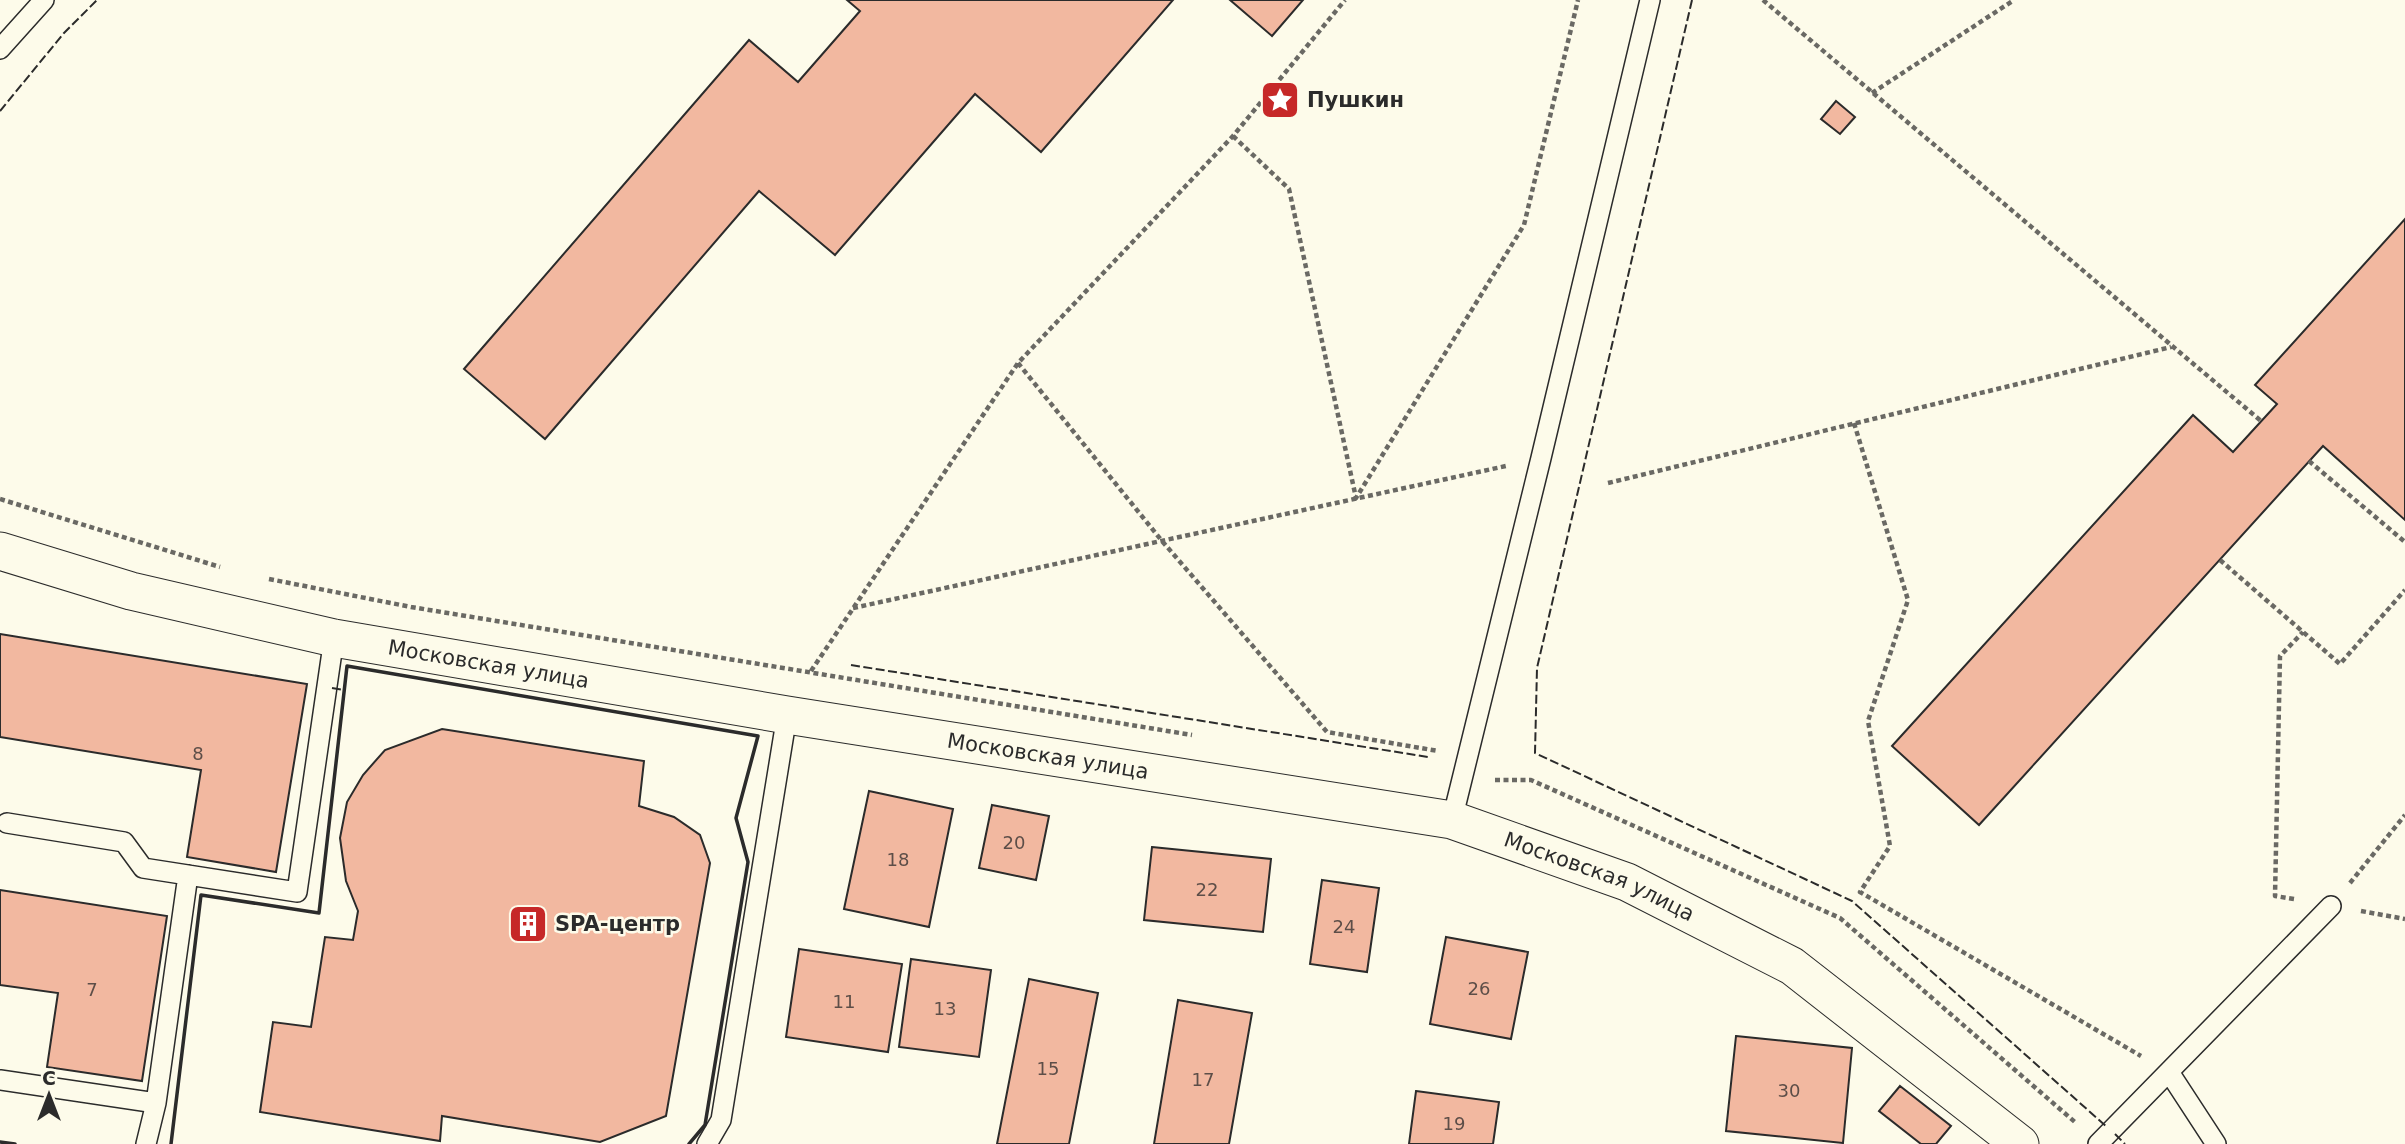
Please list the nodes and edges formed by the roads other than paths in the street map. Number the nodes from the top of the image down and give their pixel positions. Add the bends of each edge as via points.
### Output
1 (44, 0) edge
2 (1650, 0) edge
3 (0, 49) edge
4 (0, 551) edge
5 (334, 638) junction
6 (787, 715) junction
7 (1452, 820) junction
8 (7, 823) dead end
9 (188, 875) junction
10 (2331, 906) road end
11 (2169, 1072) junction
12 (0, 1080) edge
13 (156, 1103) junction
14 (146, 1144) edge
15 (706, 1144) edge
16 (2020, 1144) edge
17 (2098, 1144) edge
18 (2216, 1144) edge

1 - 3 lane
2 - 7 lane
4 - 5 street, Московская улица via 131,591
5 - 6 street, Московская улица
5 - 9 lane via 297,892
6 - 7 street, Московская улица
6 - 15 lane via 721,1120
7 - 16 street, Московская улица via 1627,882 1792,966
8 - 9 lane via 124,842 143,868
9 - 13 lane
10 - 11 lane
11 - 17 lane
11 - 18 lane
12 - 13 lane
13 - 14 lane

